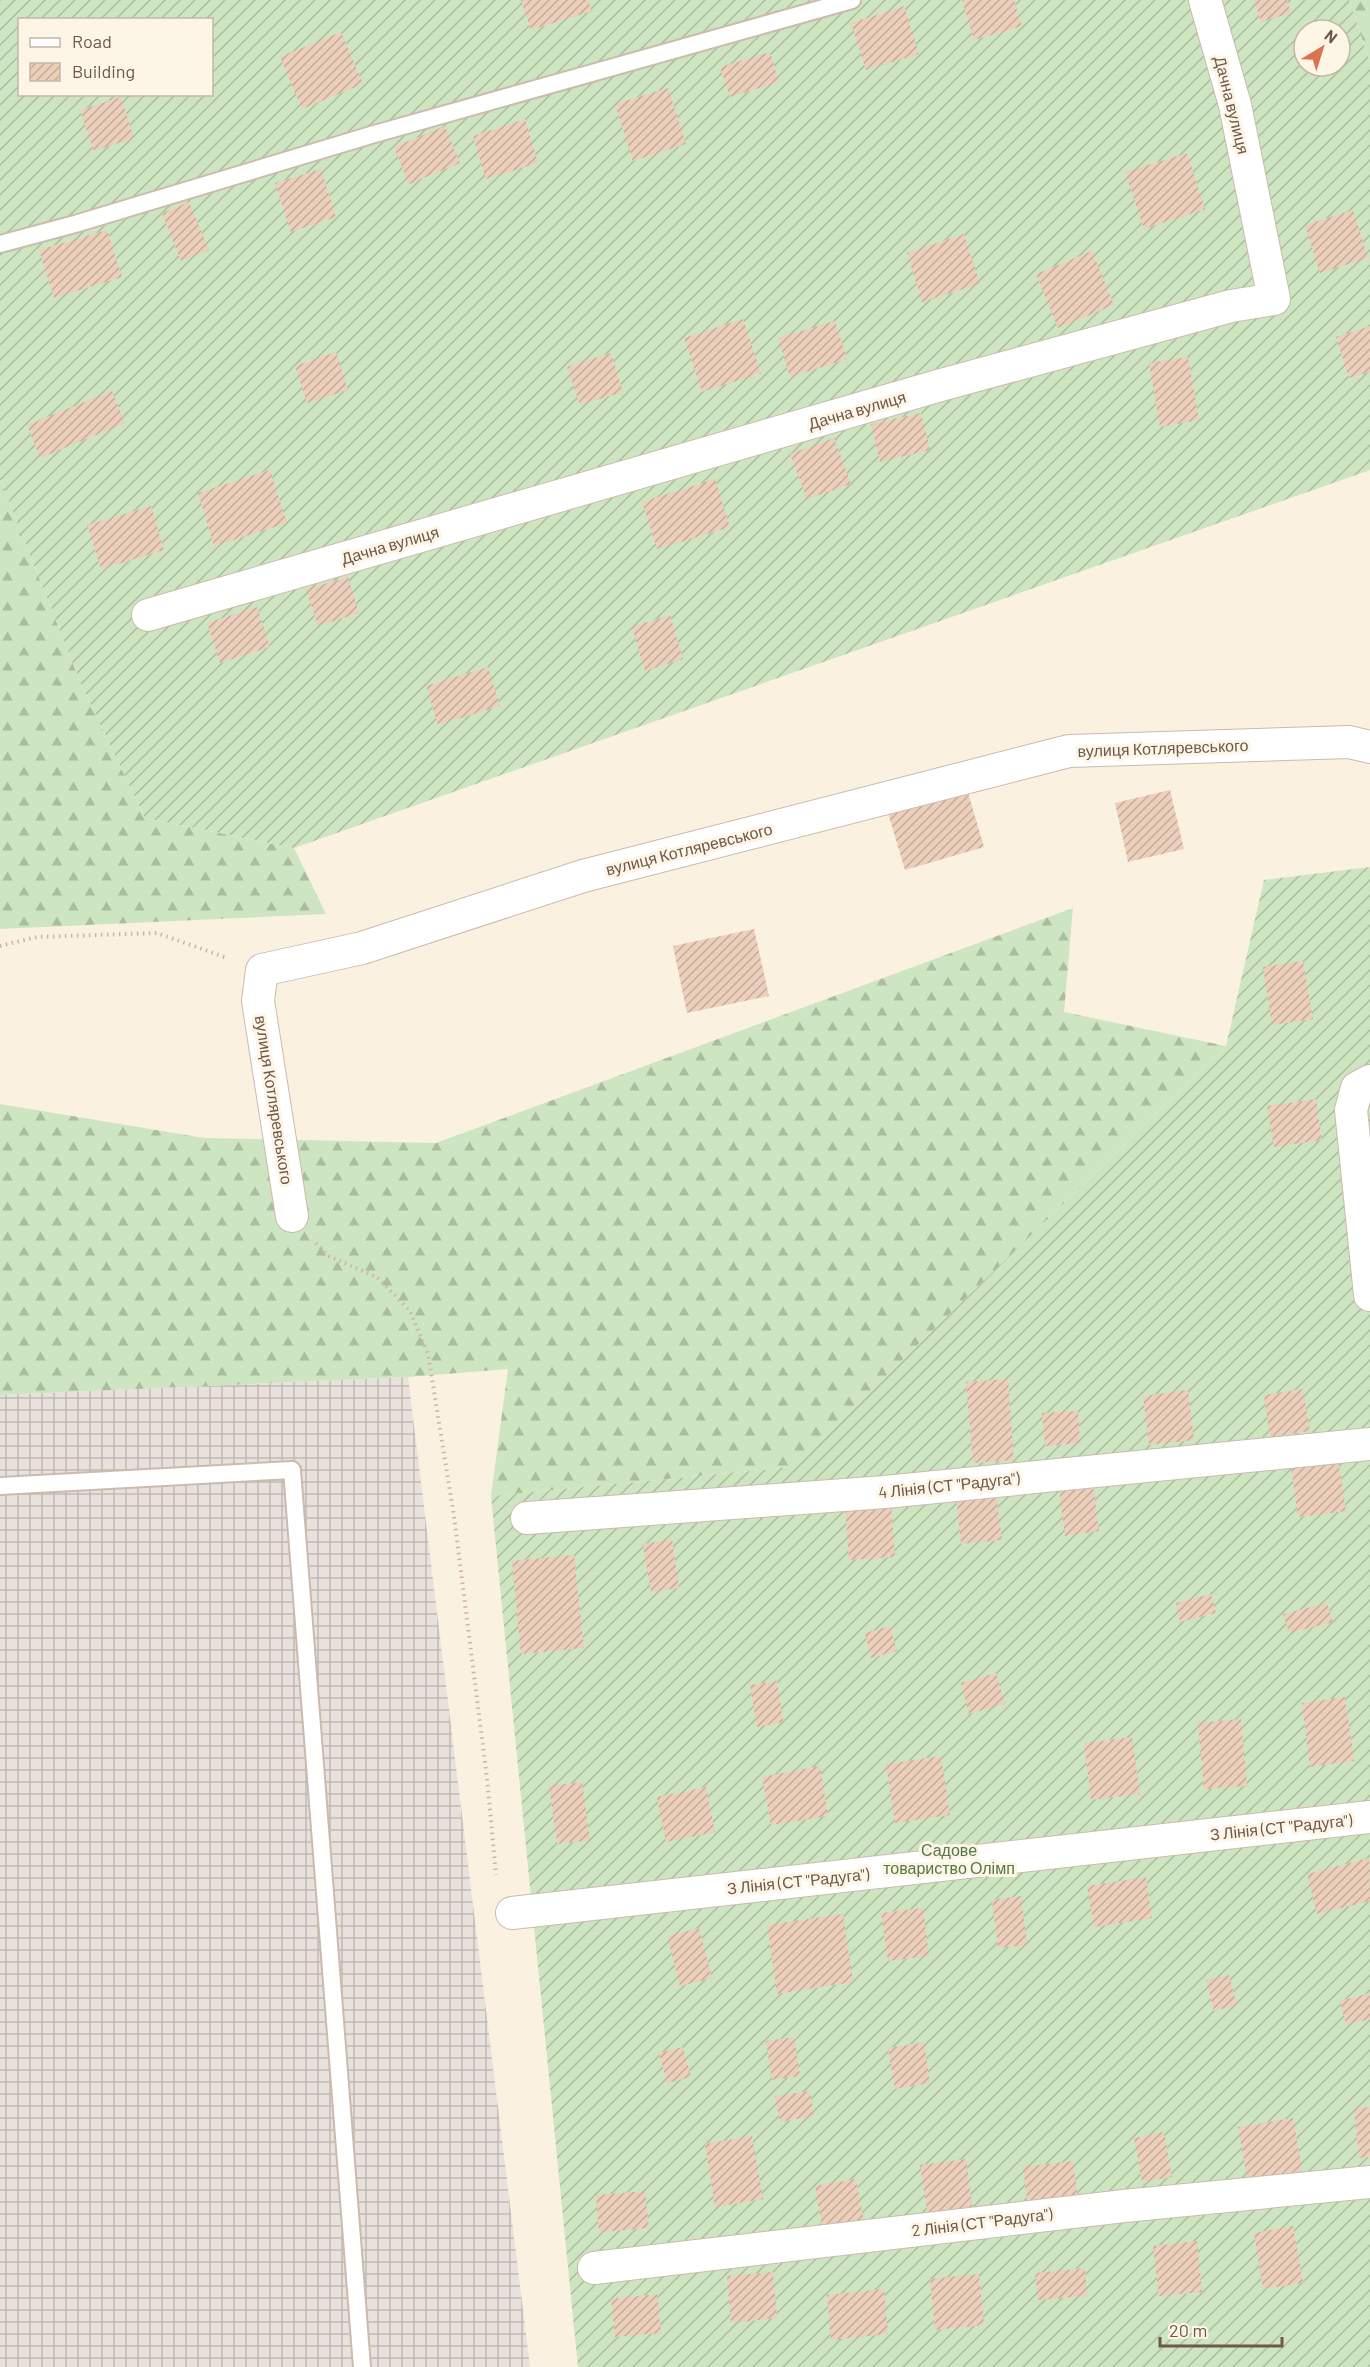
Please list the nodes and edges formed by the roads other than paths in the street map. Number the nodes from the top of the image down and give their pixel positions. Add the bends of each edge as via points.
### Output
1 (852, 0) edge
2 (1205, 0) edge
3 (0, 244) edge
4 (148, 615) dead end
5 (1370, 747) edge
6 (1370, 1081) edge
7 (292, 1216) road end
8 (1370, 1295) edge
9 (1370, 1444) edge
10 (0, 1486) edge
11 (527, 1518) dead end
12 (1370, 1817) edge
13 (512, 1913) dead end
14 (1370, 2182) edge
15 (594, 2268) dead end
16 (362, 2367) edge

1 - 3 lane
2 - 4 street, Дачна вулиця via 1235,105 1274,299 1231,306 941,385
5 - 7 street, вулиця Котляревського via 1349,742 1069,751 583,876 362,948 262,970 258,1001
6 - 8 street via 1357,1088 1351,1110
9 - 11 street, 4 Лінія (СТ "Радуга") via 885,1492
10 - 16 lane via 292,1470
12 - 13 street, З Лінія (СТ "Радуга")
14 - 15 street, 2 Лінія (СТ "Радуга") via 1124,2206

